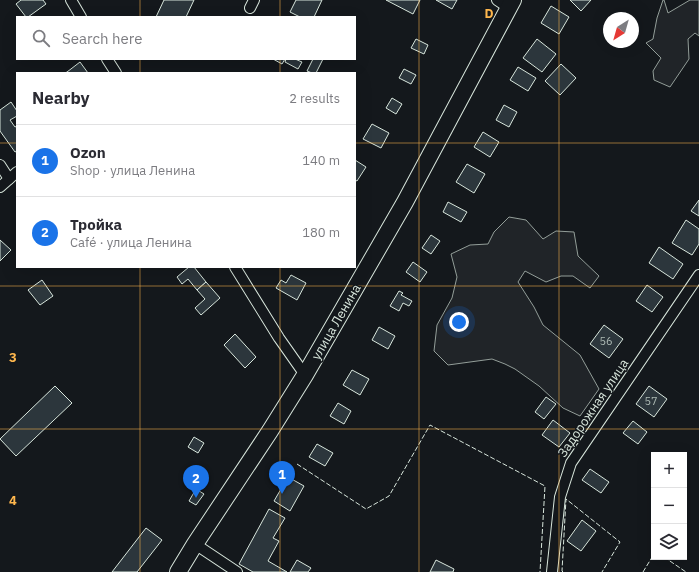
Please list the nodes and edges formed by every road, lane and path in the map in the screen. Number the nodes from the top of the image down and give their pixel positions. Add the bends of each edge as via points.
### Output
1 (71, 0) edge
2 (506, 3) edge
3 (80, 16) edge
4 (108, 60) edge
5 (115, 72) edge
6 (0, 165) edge
7 (16, 173) edge
8 (9, 179) junction
9 (0, 187) edge
10 (236, 268) edge
11 (699, 275) edge
12 (305, 375) junction
13 (195, 544) junction
14 (178, 572) edge
15 (237, 572) edge
16 (552, 572) edge

1 - 3 street
2 - 12 main road, улица Ленина via 405,202
4 - 5 street
6 - 8 street
7 - 8 street
8 - 9 street
10 - 12 street
11 - 16 street, Задорожная улица via 571,463 560,497
12 - 13 main road, улица Ленина
13 - 14 main road, улица Ленина
13 - 15 street

